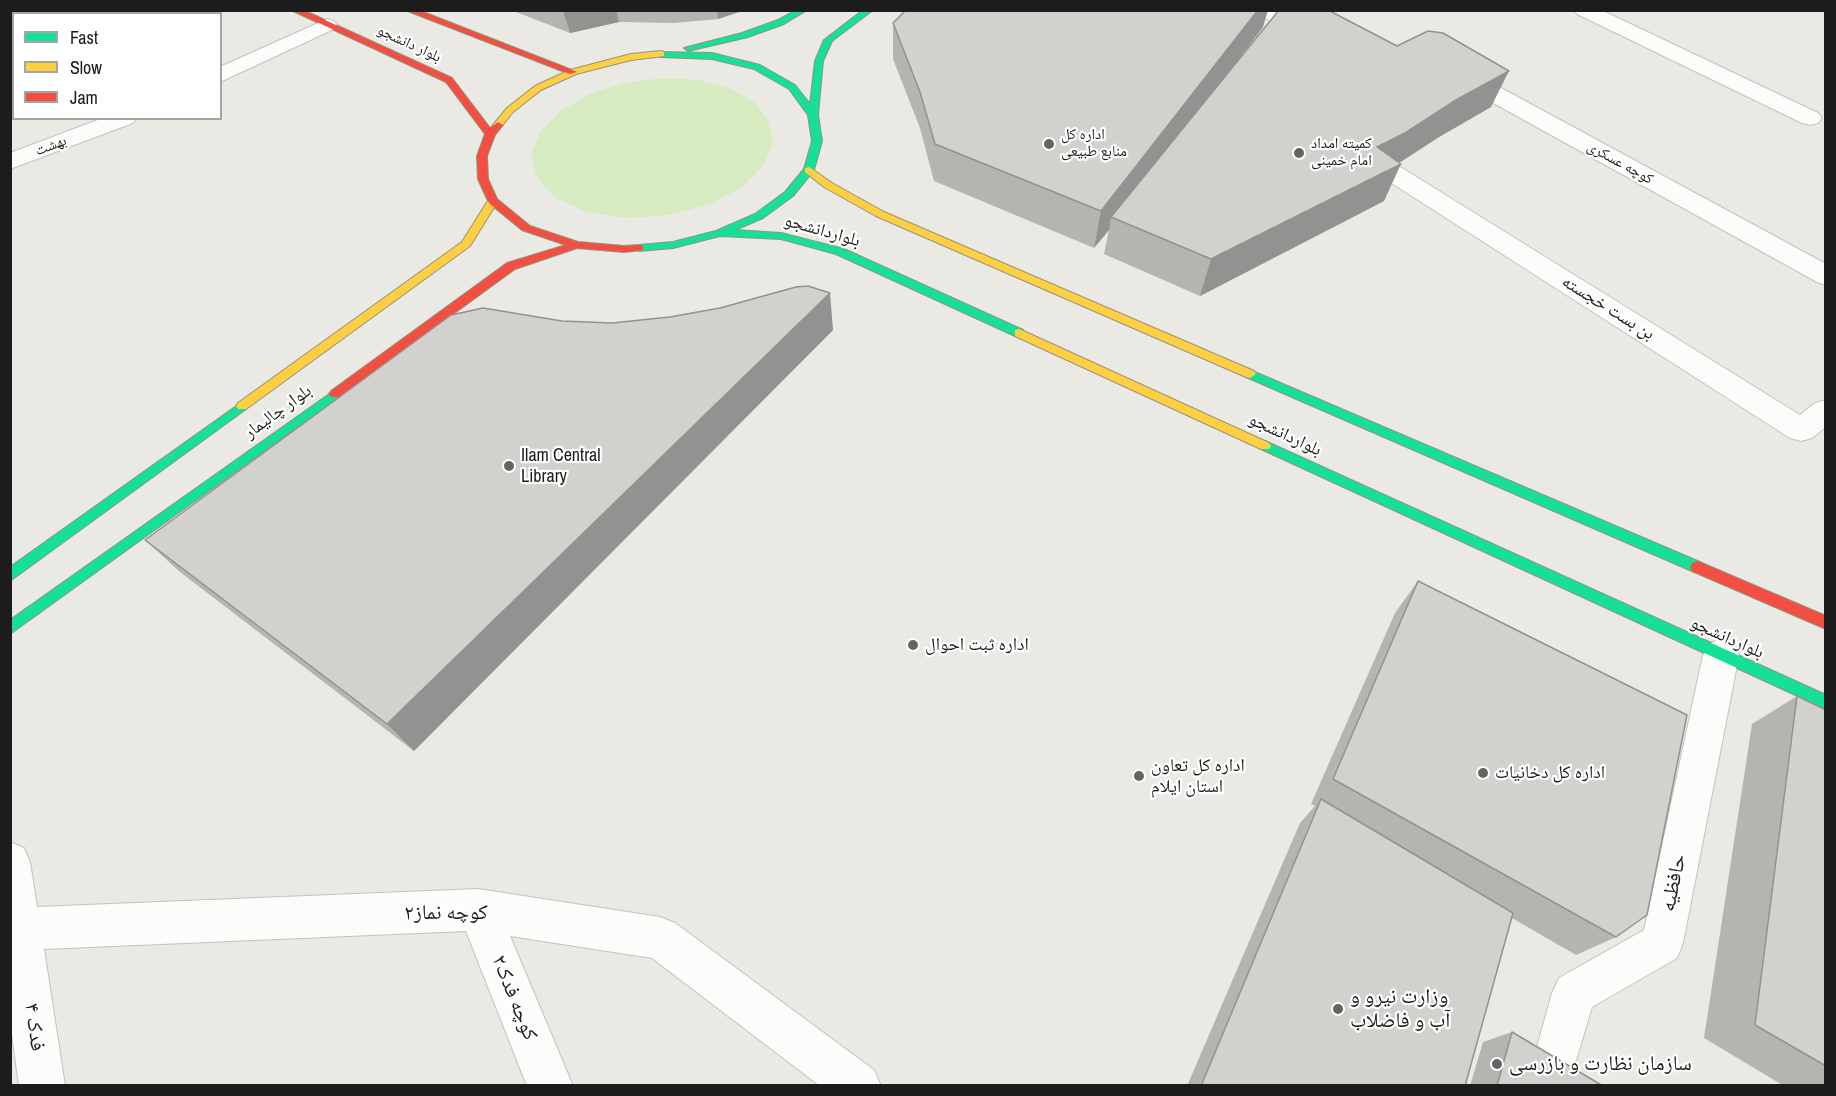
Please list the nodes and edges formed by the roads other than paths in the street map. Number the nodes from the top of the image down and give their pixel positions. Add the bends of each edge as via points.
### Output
1 (295, 10) edge
2 (408, 10) edge
3 (803, 10) edge
4 (869, 10) edge
5 (1263, 10) edge
6 (1584, 10) edge
7 (327, 25) junction
8 (1328, 50) edge
9 (661, 54) junction
10 (1434, 61) edge
11 (573, 72) junction
12 (222, 75) edge
13 (813, 115) junction
14 (1810, 118) dead end
15 (120, 120) edge
16 (490, 134) junction
17 (10, 162) edge
18 (809, 170) junction
19 (1388, 170) edge
20 (493, 201) junction
21 (720, 233) junction
22 (577, 245) junction
23 (1826, 276) edge
24 (1826, 411) edge
25 (1814, 437) edge
26 (10, 575) edge
27 (1826, 623) edge
28 (10, 628) edge
29 (1721, 655) junction
30 (1826, 702) edge
31 (10, 862) edge
32 (478, 910) junction
33 (20, 929) junction
34 (1555, 1061) edge
35 (42, 1086) edge
36 (550, 1086) edge
37 (858, 1086) edge

1 - 7 main road, بلوار دانشجو
2 - 11 main road, بلوار دانشجو
3 - 9 main road via 745,35
4 - 13 main road via 828,40 819,61
5 - 8 street
6 - 14 street
7 - 12 street
7 - 16 main road, بلوار دانشجو via 449,80
9 - 11 main road via 621,59
9 - 13 main road via 712,56 757,68 792,87
10 - 23 street, کوچه عسکری
11 - 16 main road via 538,88 510,110
13 - 18 main road via 818,141
15 - 17 street, بهشت
16 - 20 main road via 482,156 483,179
18 - 21 main road via 789,194 759,216
18 - 27 main road, بلواردانشجو via 880,214
19 - 25 street, بن بست خجسته
20 - 22 main road via 526,228
20 - 26 main road, بلوار چالیمار via 466,244
21 - 22 main road via 663,246 624,249
21 - 29 main road, بلواردانشجو via 781,236 840,251
22 - 28 main road, بلوار چالیمار via 511,266
24 - 25 street, بن بست خجسته
29 - 30 main road, بلواردانشجو
29 - 34 street, حافظیه via 1662,943 1574,993
31 - 33 street, فدک ۴
32 - 33 street, کوچه نماز۲
32 - 36 street, کوچه فدک۲
32 - 37 street, کوچه نماز۲ via 660,938
33 - 35 street, فدک ۴

